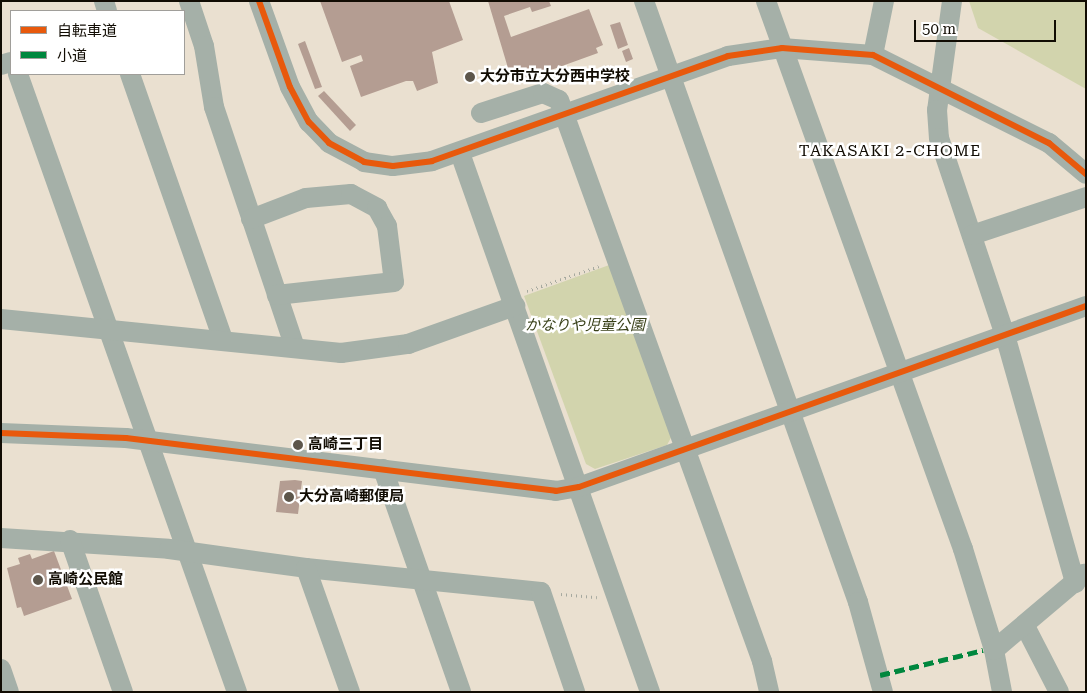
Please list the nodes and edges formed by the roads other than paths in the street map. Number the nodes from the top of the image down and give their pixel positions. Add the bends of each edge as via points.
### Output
1 (189, 1) edge
2 (259, 1) edge
3 (644, 1) edge
4 (766, 1) edge
5 (884, 1) edge
6 (952, 1) edge
7 (782, 48) junction
8 (873, 55) junction
9 (18, 75) edge
10 (130, 75) edge
11 (671, 77) junction
12 (940, 88) junction
13 (481, 113) dead end
14 (566, 116) junction
15 (460, 153) junction
16 (1086, 174) edge
17 (1086, 197) edge
18 (251, 219) junction
19 (972, 235) junction
20 (278, 296) junction
21 (518, 300) junction
22 (1086, 306) edge
23 (1, 319) edge
24 (108, 326) junction
25 (1005, 334) junction
26 (224, 340) junction
27 (295, 348) junction
28 (899, 372) junction
29 (790, 411) junction
30 (1, 433) edge
31 (148, 440) junction
32 (684, 449) junction
33 (383, 469) junction
34 (579, 487) junction
35 (1, 538) edge
36 (70, 540) junction
37 (188, 552) junction
38 (306, 568) junction
39 (1080, 578) edge
40 (422, 580) junction
41 (1025, 626) junction
42 (994, 650) junction
43 (123, 692) edge
44 (237, 692) edge
45 (350, 692) edge
46 (461, 692) edge
47 (575, 692) edge
48 (650, 692) edge
49 (769, 692) edge
50 (883, 692) edge
51 (1002, 692) edge
52 (1059, 692) edge

1 - 18 street via 204,46 214,107
2 - 15 street via 300,107 329,144 364,162 393,166
3 - 11 street
4 - 7 street
5 - 8 street
6 - 12 street
7 - 8 street
7 - 11 street via 728,56
7 - 28 street
8 - 12 street
9 - 24 street
10 - 26 street
11 - 14 street
11 - 29 street
12 - 16 street via 1049,143
12 - 19 street via 939,138
13 - 14 street via 544,93 559,100
14 - 15 street
14 - 32 street
15 - 21 street
17 - 19 street
18 - 20 street
18 - 20 street via 306,198 351,194 376,208 387,226 394,282
19 - 25 street
20 - 27 street
21 - 27 street via 390,348 340,353
21 - 34 street
22 - 25 street
23 - 24 street
24 - 26 street
24 - 31 street
25 - 28 street
25 - 39 street
26 - 27 street
28 - 29 street
28 - 42 street
29 - 32 street
29 - 50 street via 858,602
30 - 31 street
31 - 33 street
31 - 37 street
32 - 34 street
32 - 49 street via 762,661
33 - 34 street via 556,491
33 - 40 street
34 - 48 street
35 - 36 street
36 - 37 street
36 - 43 street
37 - 38 street
37 - 44 street
38 - 40 street
38 - 45 street
39 - 41 street
40 - 46 street
40 - 47 street via 541,592
41 - 42 street
41 - 52 street
42 - 51 street

